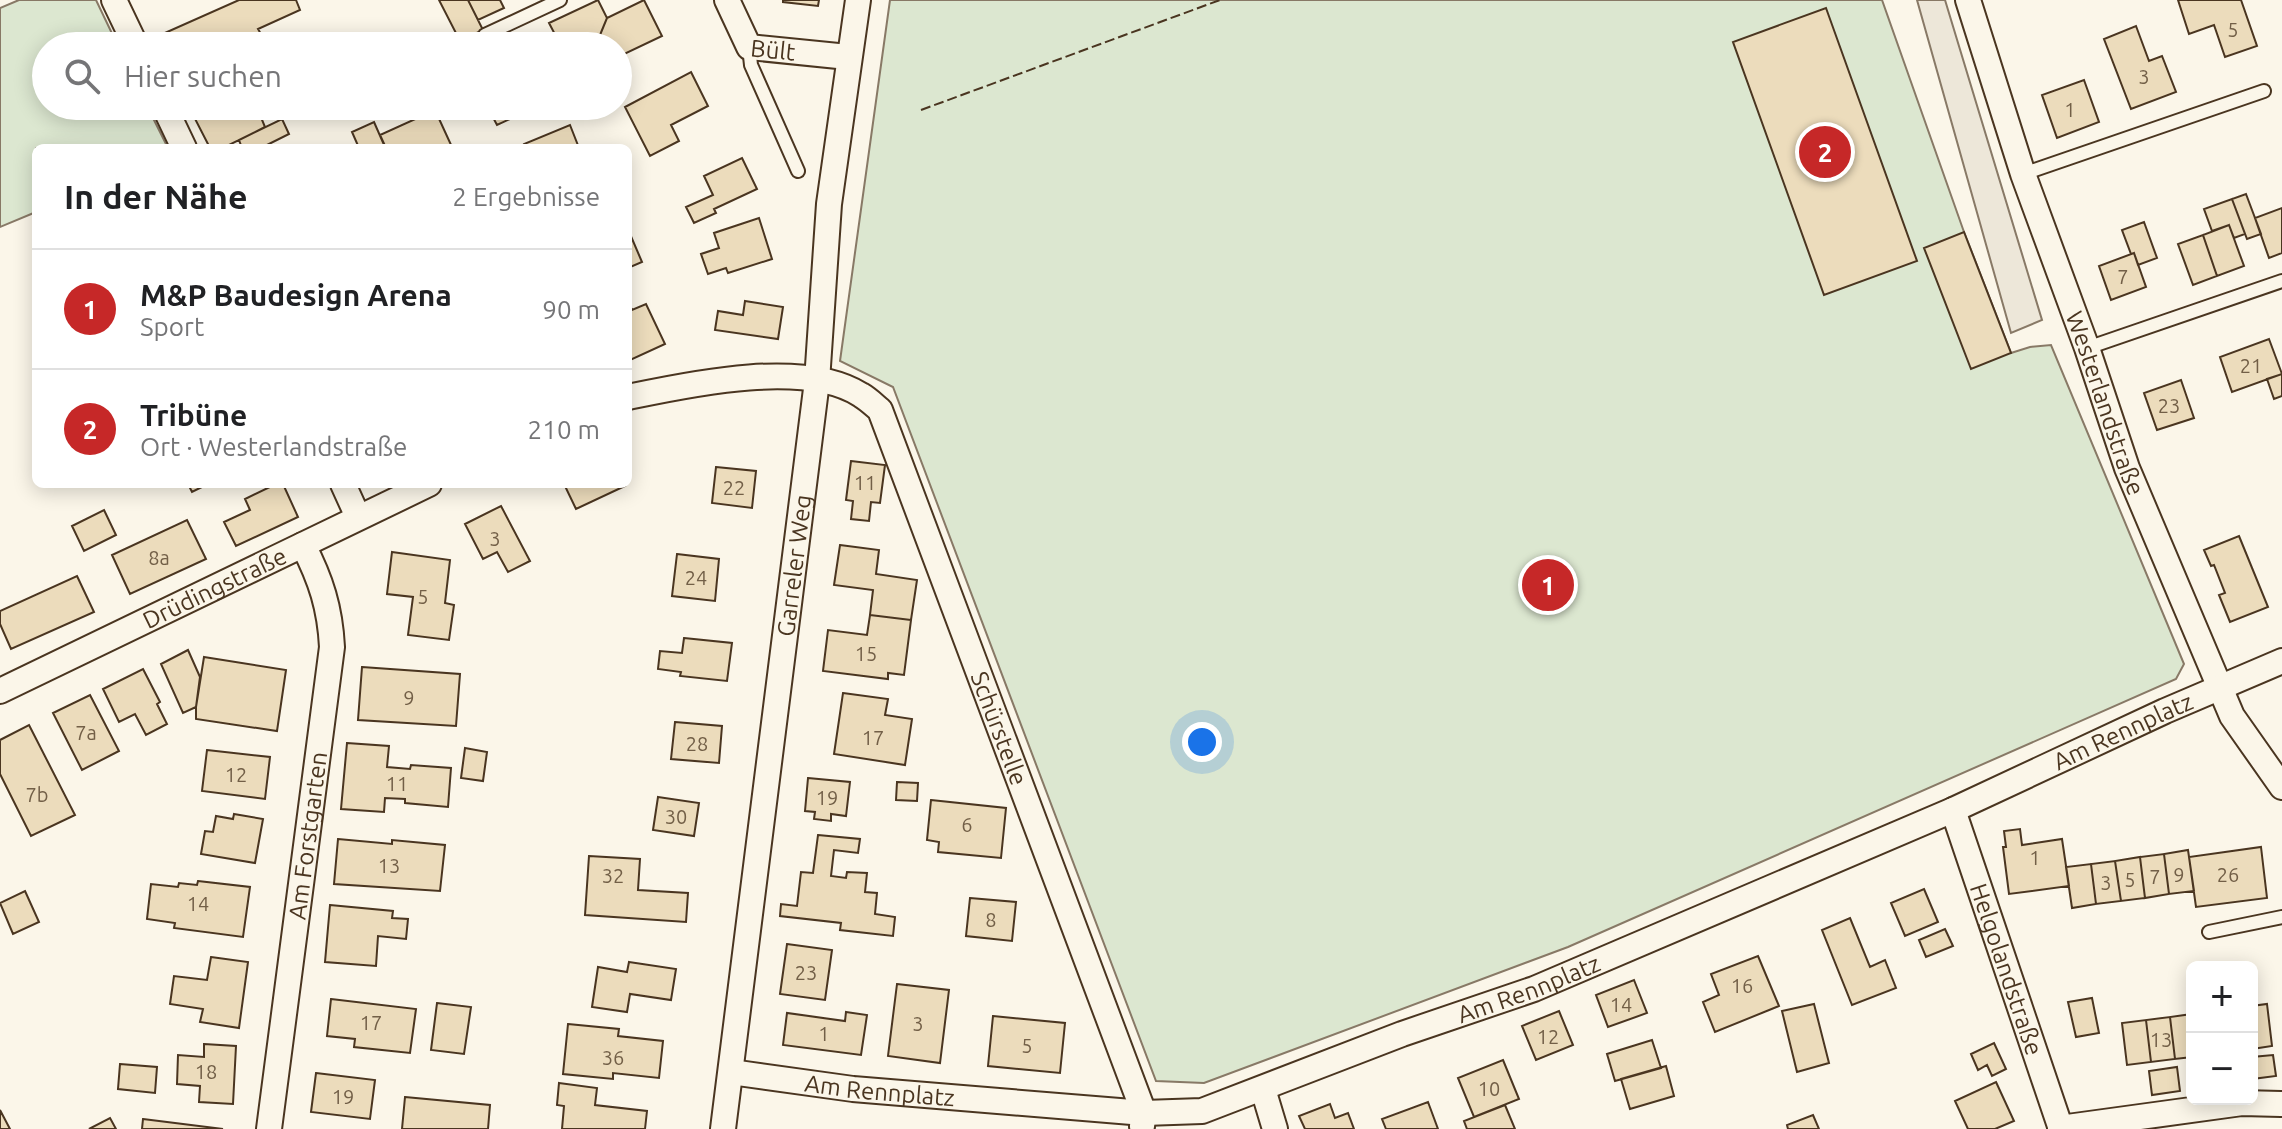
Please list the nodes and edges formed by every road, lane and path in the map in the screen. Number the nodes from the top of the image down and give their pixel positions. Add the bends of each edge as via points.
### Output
1 (114, 0) edge
2 (560, 0) edge
3 (727, 0) edge
4 (858, 0) edge
5 (1968, 0) edge
6 (129, 32) edge
7 (491, 32) edge
8 (749, 47) junction
9 (848, 57) junction
10 (2264, 91) dead end
11 (171, 120) edge
12 (182, 144) edge
13 (798, 171) dead end
14 (2023, 174) junction
15 (2282, 281) edge
16 (2087, 348) junction
17 (817, 381) junction
18 (632, 396) edge
19 (345, 488) edge
20 (420, 488) edge
21 (358, 517) junction
22 (303, 545) junction
23 (2282, 661) edge
24 (2220, 688) junction
25 (0, 691) edge
26 (2282, 787) edge
27 (1953, 810) junction
28 (2282, 917) edge
29 (2209, 932) dead end
30 (731, 1072) junction
31 (1263, 1089) junction
32 (2281, 1104) edge
33 (1143, 1121) edge
34 (2061, 1128) edge
35 (269, 1129) edge
36 (723, 1129) edge
37 (1275, 1129) edge

1 - 6 street
2 - 7 lane
3 - 8 street, Bült
4 - 9 street, Garreler Weg
5 - 14 street, Westerlandstraße
8 - 9 street, Bült
8 - 13 lane via 751,65
9 - 17 street, Garreler Weg via 829,204
10 - 14 lane
11 - 12 street
14 - 16 street, Westerlandstraße
15 - 16 lane
16 - 24 street, Westerlandstraße via 2127,468
17 - 18 street via 778,376 715,379
17 - 30 street, Garreler Weg
17 - 33 street, Schürstelle via 859,393 880,410
19 - 21 street
20 - 21 street, Drüdingstraße
21 - 22 street, Drüdingstraße
22 - 25 street, Drüdingstraße
22 - 35 street, Am Forstgarten via 330,614 332,647
23 - 24 street, Am Rennplatz
24 - 26 street, Westerlandstraße via 2232,716
24 - 27 street, Am Rennplatz
27 - 31 street, Am Rennplatz via 1534,989
27 - 34 street, Helgolandstraße
28 - 29 lane
30 - 33 street, Am Rennplatz
30 - 36 street, Garreler Weg
31 - 33 street, Am Rennplatz via 1202,1111
31 - 37 street
32 - 34 street, Helgolandstraße via 2242,1103

